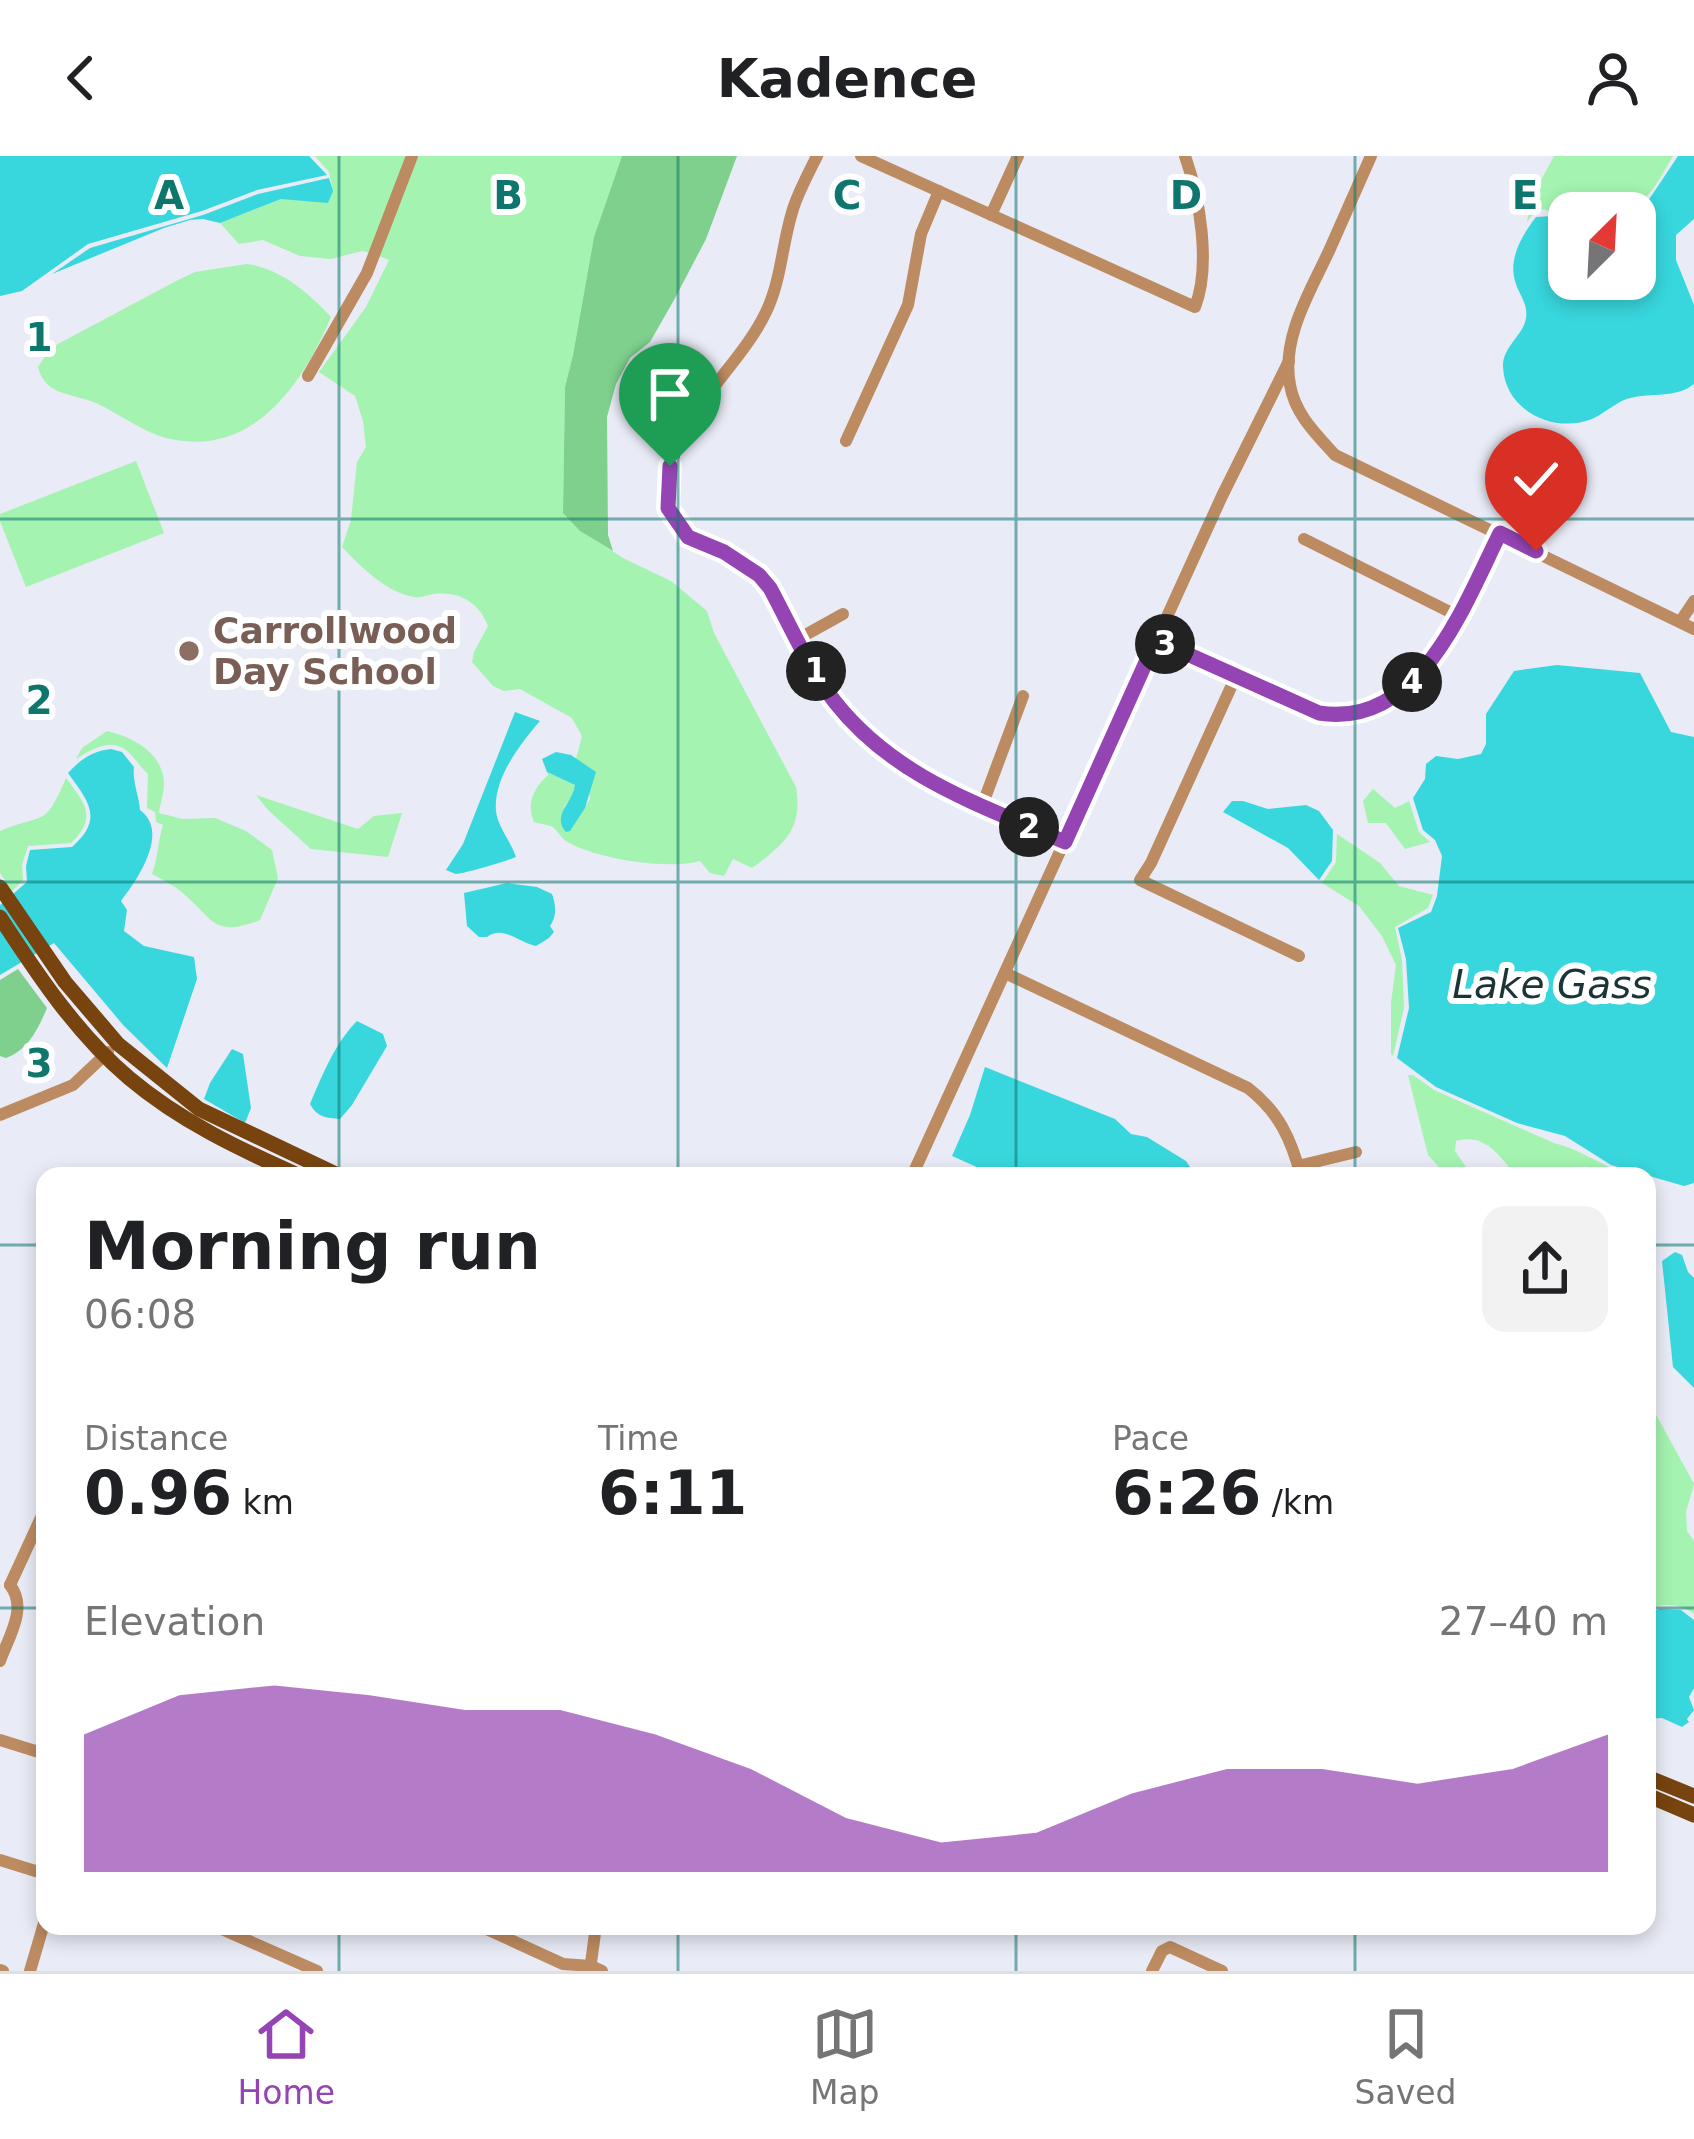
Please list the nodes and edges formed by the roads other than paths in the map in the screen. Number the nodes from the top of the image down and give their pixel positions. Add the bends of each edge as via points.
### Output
1 (412, 156) edge
2 (817, 156) edge
3 (861, 156) edge
4 (1018, 156) edge
5 (1185, 156) edge
6 (1371, 156) edge
7 (939, 191) junction
8 (992, 215) junction
9 (1289, 361) junction
10 (308, 376) dead end
11 (1264, 406) junction
12 (1297, 407) junction
13 (846, 441) dead end
14 (1500, 533) junction
15 (1304, 539) dead end
16 (1694, 601) edge
17 (843, 614) dead end
18 (1458, 616) junction
19 (1687, 625) edge
20 (797, 639) junction
21 (1156, 640) junction
22 (1236, 676) junction
23 (1023, 696) dead end
24 (982, 806) junction
25 (1065, 842) junction
26 (3, 891) edge
27 (0, 917) edge
28 (1300, 956) dead end
29 (1005, 973) junction
30 (111, 1049) junction
31 (0, 1115) edge
32 (259, 1149) junction
33 (1355, 1151) dead end
34 (286, 1167) edge
35 (313, 1167) edge
36 (916, 1167) edge
37 (1299, 1167) edge
38 (1311, 1167) edge
39 (36, 1526) edge
40 (5, 1583) edge
41 (0, 1661) edge
42 (0, 1740) edge
43 (36, 1751) edge
44 (1656, 1781) edge
45 (1694, 1796) edge
46 (1656, 1800) edge
47 (1694, 1815) edge
48 (0, 1860) edge
49 (36, 1871) edge
50 (40, 1935) edge
51 (235, 1935) edge
52 (500, 1935) edge
53 (596, 1935) edge
54 (594, 1969) edge
55 (29, 1971) edge
56 (316, 1971) edge
57 (1152, 1971) edge
58 (1222, 1971) edge

1 - 10 street via 367,273
2 - 20 street via 766,311 696,410 670,466 668,508 688,537 759,575
3 - 7 street
4 - 8 street
5 - 8 street via 1201,228 1195,308
6 - 9 street via 1295,326
7 - 8 street
7 - 13 street via 908,304
9 - 11 street
9 - 12 street
11 - 12 street
11 - 21 street
12 - 14 street via 1335,455
14 - 18 street
14 - 19 street
15 - 18 street
16 - 19 street
17 - 20 street
18 - 22 street via 1419,676 1358,713 1319,713
20 - 24 street via 832,699 870,742
21 - 22 street
21 - 25 street
22 - 28 street via 1140,880
23 - 24 street
24 - 25 street
25 - 29 street
26 - 30 main road
27 - 30 main road via 77,1025
29 - 36 street
29 - 37 street via 1248,1088 1280,1119
30 - 31 street via 73,1085
30 - 32 main road
32 - 34 main road
32 - 35 main road
33 - 38 street
39 - 40 street
40 - 41 street via 19,1596 19,1610
42 - 43 street
44 - 45 main road
46 - 47 main road
48 - 49 street
50 - 55 street
51 - 56 street
52 - 54 street
53 - 54 street
57 - 58 street via 1170,1947

